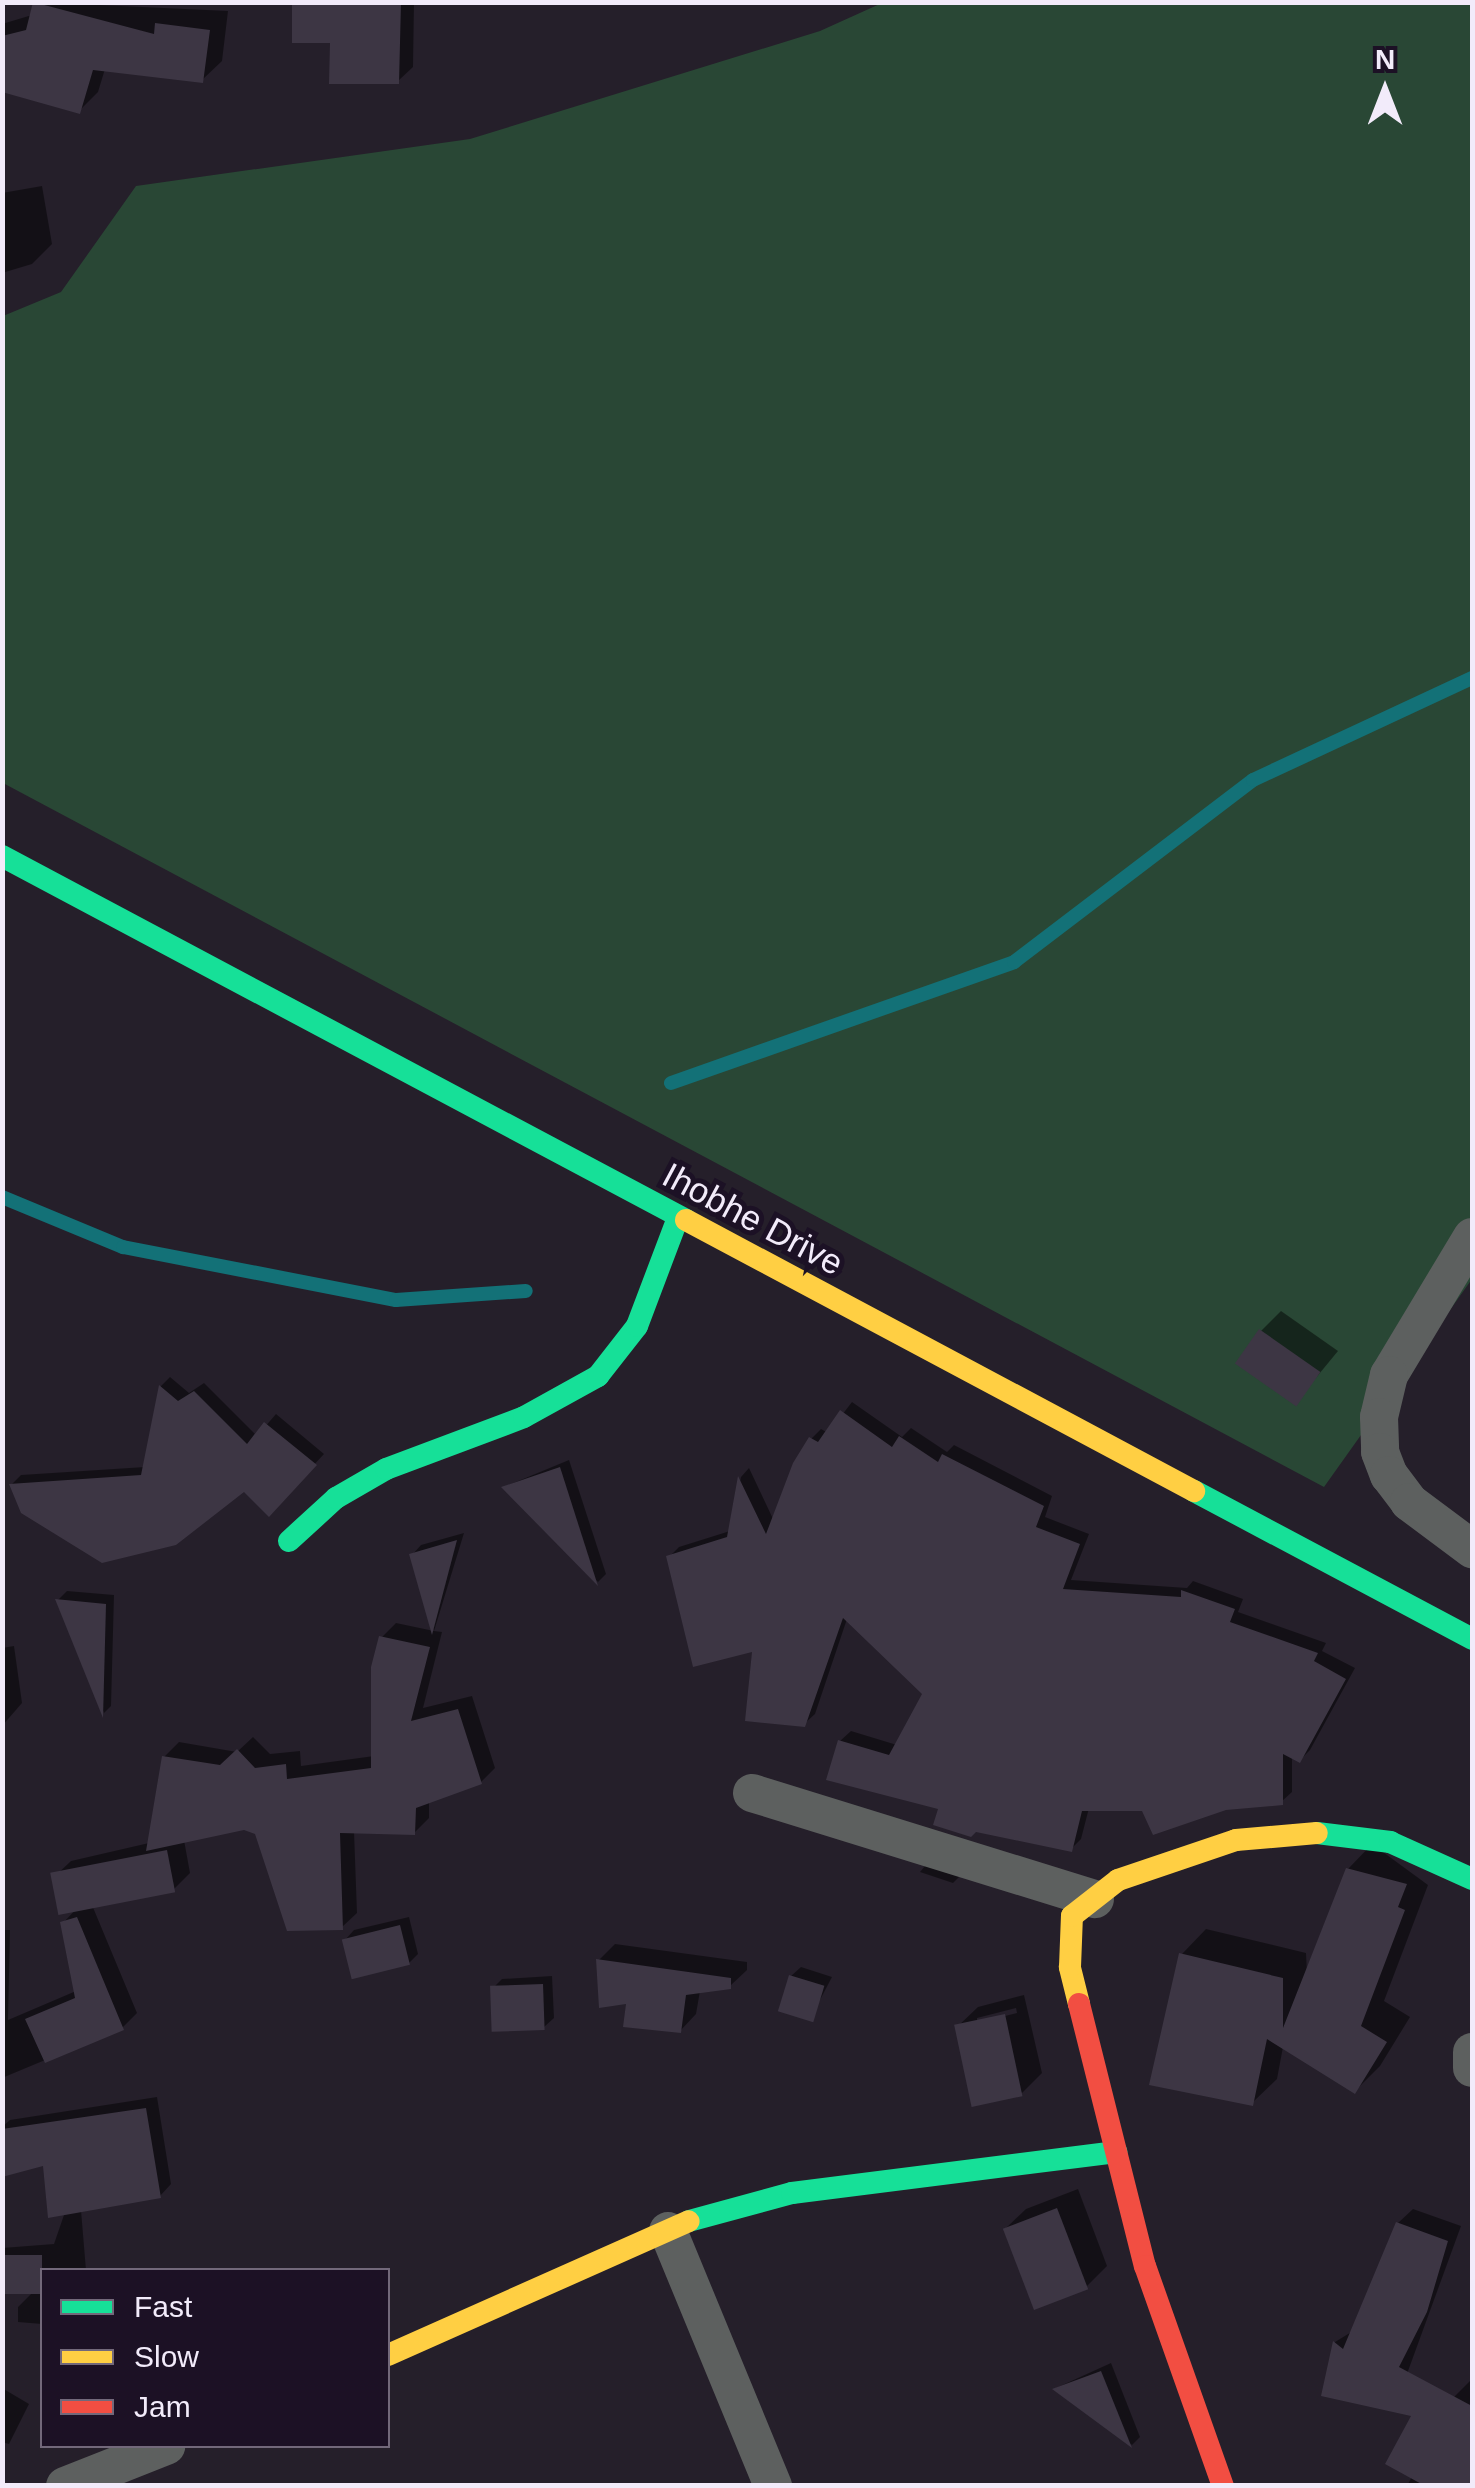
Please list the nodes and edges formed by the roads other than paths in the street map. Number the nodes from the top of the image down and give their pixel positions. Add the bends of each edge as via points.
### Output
1 (2, 856) edge
2 (678, 1220) junction
3 (1472, 1238) edge
4 (289, 1541) dead end
5 (1472, 1549) edge
6 (1472, 1639) edge
7 (752, 1793) dead end
8 (1472, 1879) edge
9 (1096, 1899) junction
10 (1472, 2052) edge
11 (1472, 2068) edge
12 (1116, 2152) junction
13 (668, 2231) junction
14 (390, 2354) edge
15 (147, 2463) edge
16 (765, 2483) edge
17 (65, 2486) edge
18 (1223, 2486) edge

1 - 2 street, Ihobhe Drive
2 - 4 street via 636,1326 598,1376 524,1416 386,1469 336,1498
2 - 6 street, Ihobhe Drive
3 - 5 street via 1389,1375 1379,1416 1380,1452 1389,1474 1410,1502
7 - 9 street
8 - 9 street via 1390,1842 1320,1833 1190,1851 1118,1880
9 - 12 street via 1072,1916 1070,1967
10 - 11 street
12 - 13 street via 792,2194 708,2213
12 - 18 street via 1145,2266
13 - 14 street
13 - 16 street
15 - 17 street

